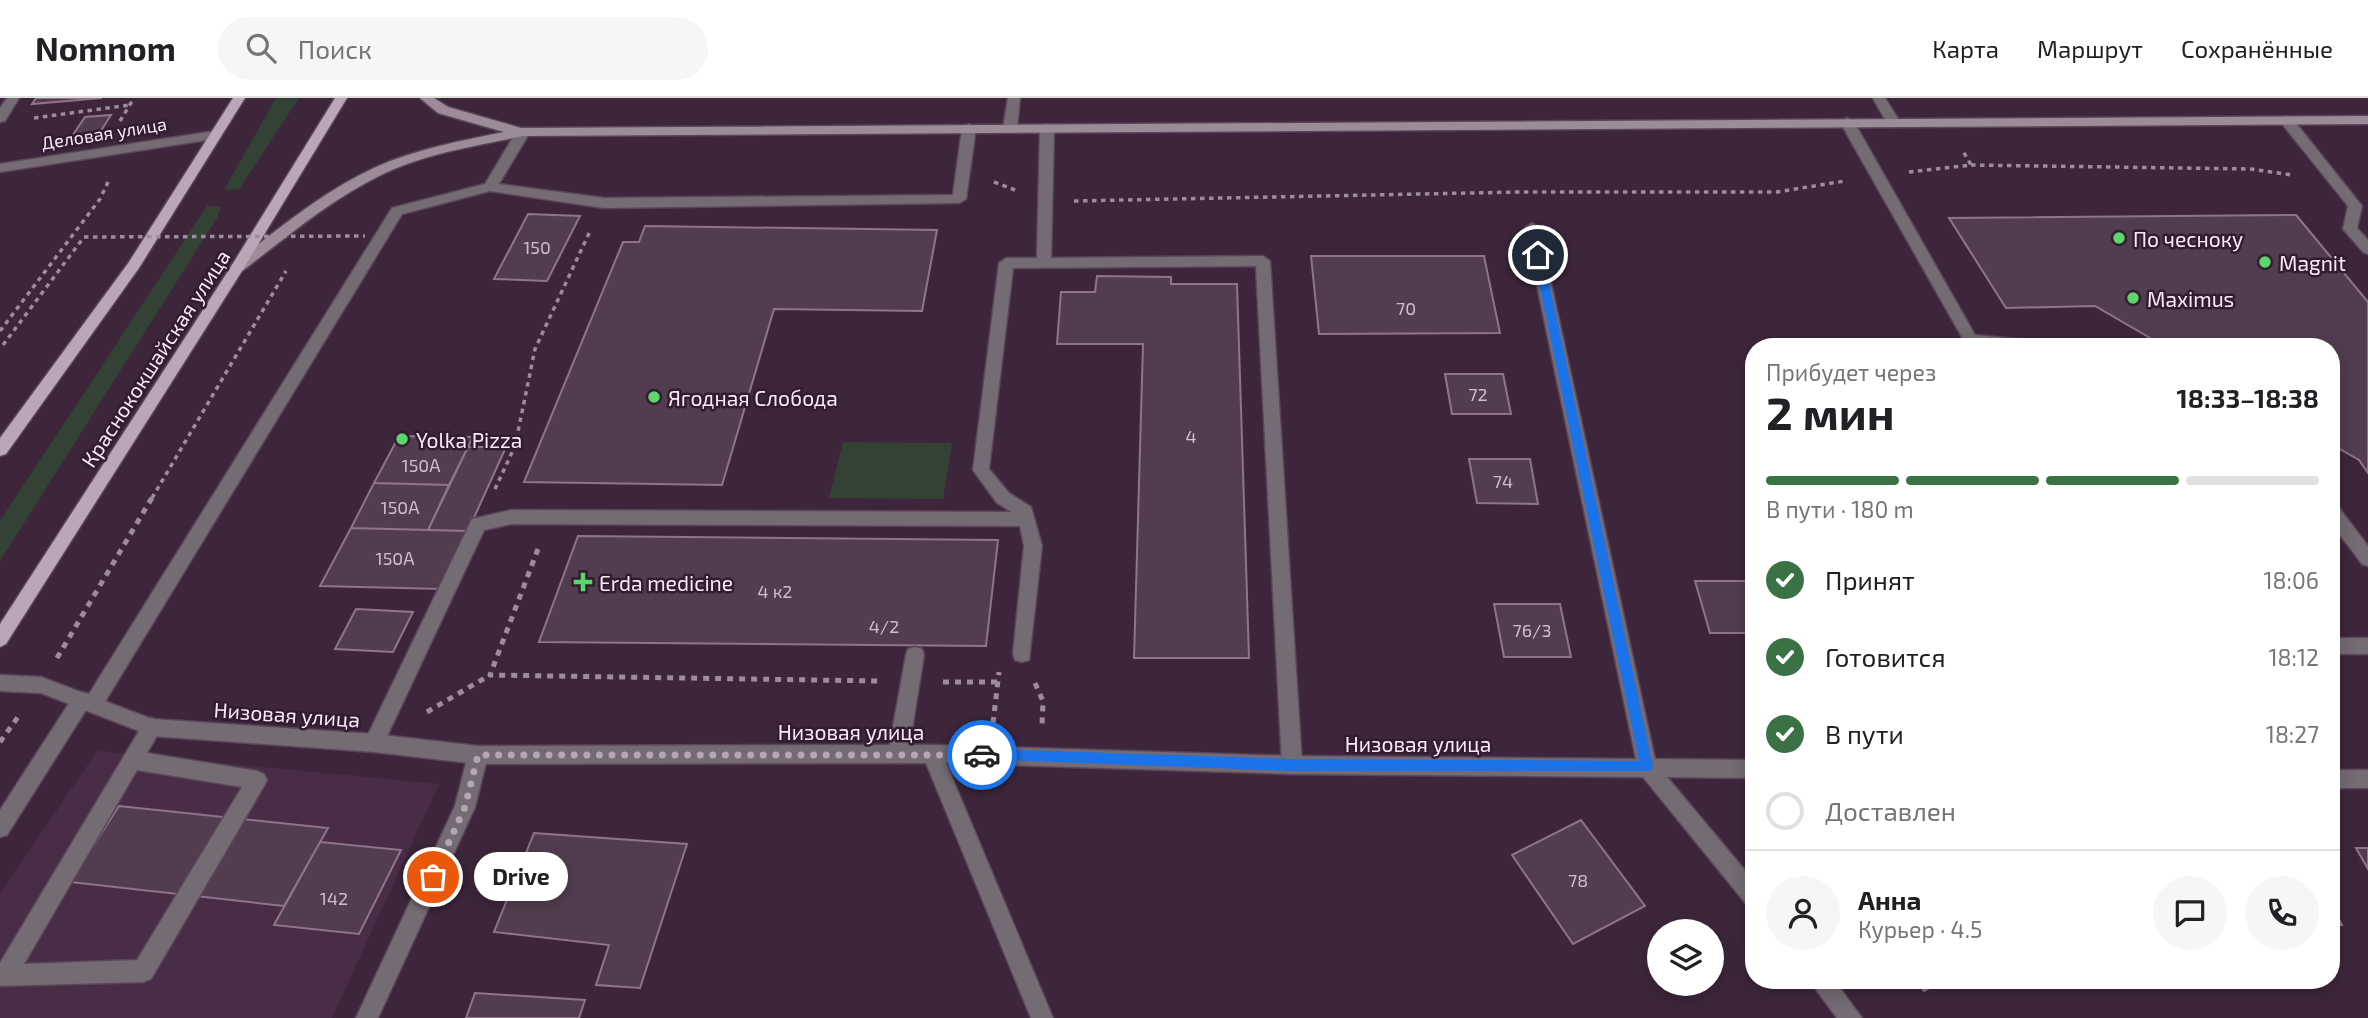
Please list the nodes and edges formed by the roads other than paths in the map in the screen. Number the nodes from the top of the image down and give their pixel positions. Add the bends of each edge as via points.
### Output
1 (13, 98) edge
2 (239, 98) edge
3 (341, 98) edge
4 (426, 98) edge
5 (1014, 98) edge
6 (1879, 98) edge
7 (0, 118) edge
8 (2286, 120) junction
9 (2368, 120) edge
10 (1847, 122) junction
11 (1893, 122) junction
12 (969, 128) junction
13 (1010, 128) junction
14 (1047, 128) junction
15 (523, 132) junction
16 (215, 135) junction
17 (0, 168) edge
18 (490, 187) junction
19 (1532, 228) dead end
20 (2368, 249) edge
21 (1044, 263) junction
22 (237, 268) junction
23 (1969, 338) edge
24 (0, 450) edge
25 (1026, 519) junction
26 (2340, 522) edge
27 (2368, 559) edge
28 (0, 639) edge
29 (2340, 646) edge
30 (2368, 646) edge
31 (1022, 654) road end
32 (915, 655) dead end
33 (0, 683) edge
34 (87, 702) junction
35 (152, 727) junction
36 (374, 743) junction
37 (898, 754) junction
38 (932, 754) junction
39 (478, 755) junction
40 (133, 760) junction
41 (1292, 765) junction
42 (1647, 767) junction
43 (1745, 769) edge
44 (2340, 779) edge
45 (2368, 779) edge
46 (0, 828) edge
47 (1745, 887) edge
48 (3, 975) edge
49 (1827, 989) edge
50 (367, 1018) edge
51 (1042, 1018) edge
52 (1851, 1018) edge

1 - 7 street
2 - 16 main road
3 - 22 main road, Краснококшайская улица
4 - 15 street via 443,110
5 - 13 street
6 - 11 street
8 - 9 street
8 - 11 street
8 - 20 street via 2355,206 2350,229
10 - 11 street
10 - 14 street
10 - 23 street
12 - 13 street
12 - 15 street
12 - 18 street via 959,199 604,203
13 - 14 street
14 - 21 street
15 - 18 street
15 - 22 street via 410,159 365,178 329,199
16 - 17 street, Деловая улица
16 - 24 main road via 134,265
18 - 34 street via 397,211
19 - 42 street
21 - 25 street via 1006,263 981,471 1003,498 1025,512
21 - 41 street via 1263,261
22 - 28 main road, Краснококшайская улица
25 - 31 street via 1033,546
25 - 36 street via 512,517 478,524
26 - 27 street
29 - 30 street
32 - 37 street
33 - 34 street, Низовая улица via 41,685
34 - 35 street, Низовая улица
34 - 46 street
35 - 36 street, Низовая улица
35 - 40 street
36 - 39 street, Низовая улица
37 - 38 street, Низовая улица
37 - 39 street, Низовая улица
38 - 41 street, Низовая улица
38 - 51 street
39 - 50 street via 465,807
40 - 48 street
40 - 48 street via 257,780 143,971
41 - 42 street, Низовая улица
42 - 43 street, Низовая улица
42 - 47 street
44 - 45 street
49 - 52 street

